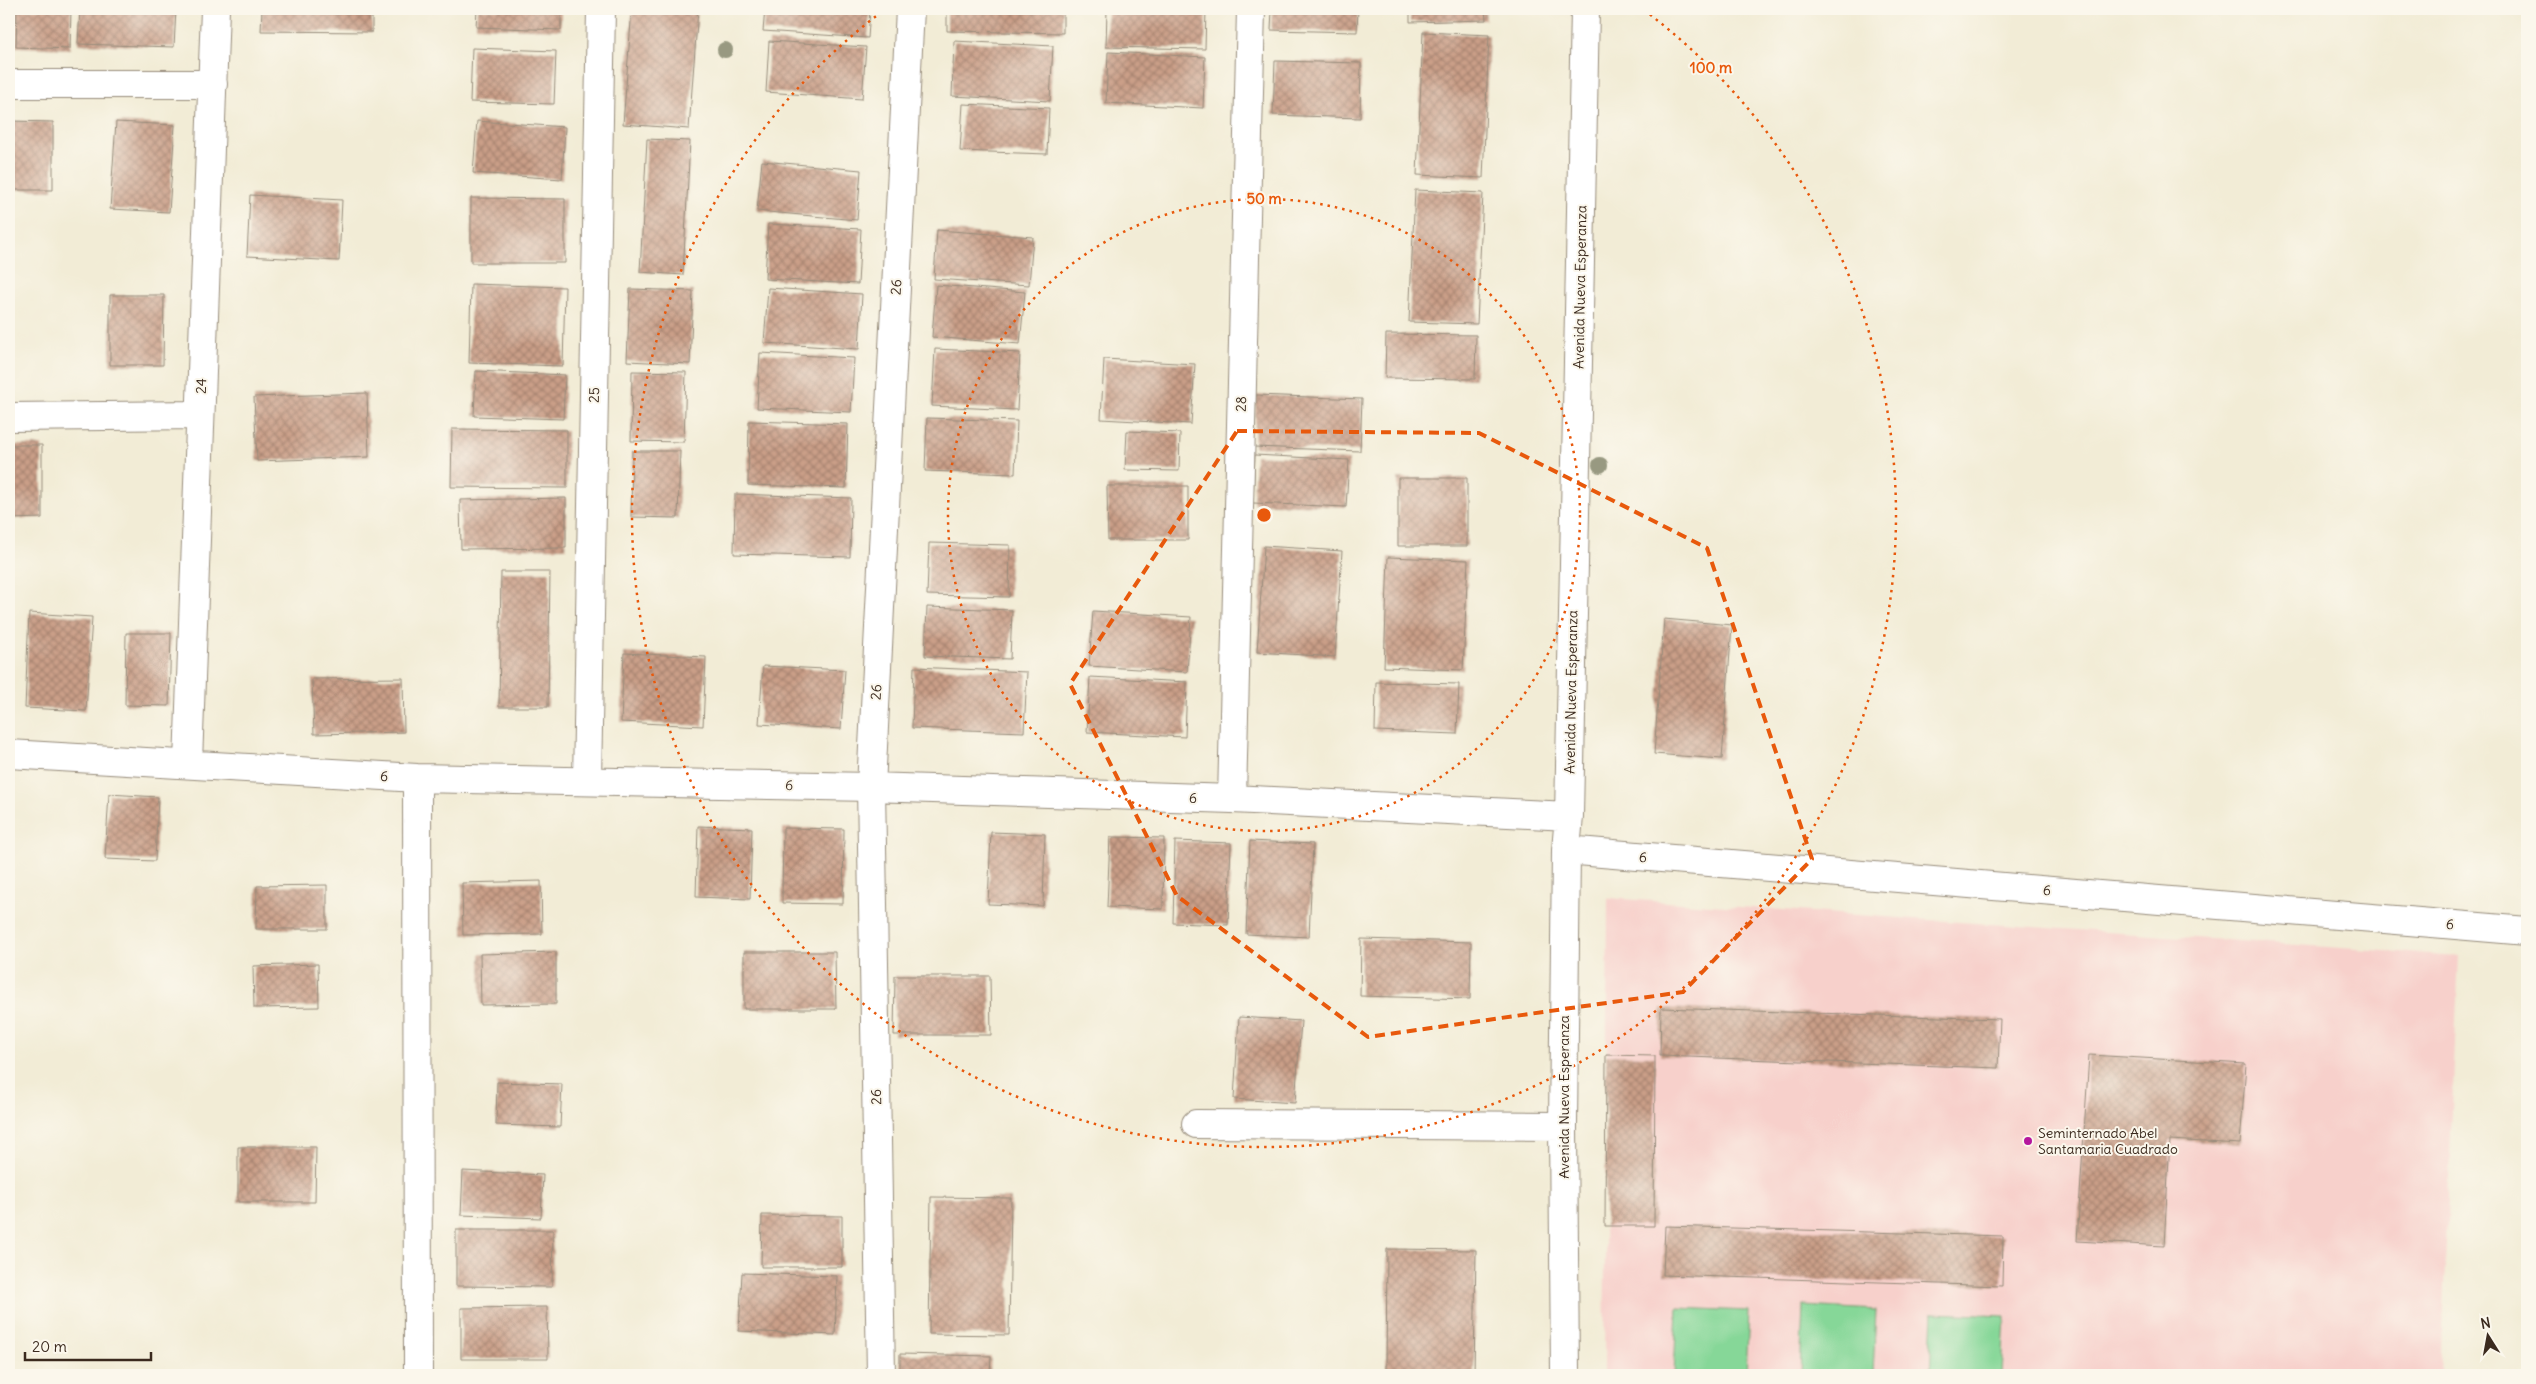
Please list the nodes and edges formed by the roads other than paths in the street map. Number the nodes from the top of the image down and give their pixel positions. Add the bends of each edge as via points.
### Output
1 (216, 9) edge
2 (601, 9) edge
3 (910, 9) edge
4 (1250, 9) edge
5 (1585, 9) edge
6 (9, 84) edge
7 (213, 84) junction
8 (200, 415) junction
9 (9, 417) edge
10 (9, 754) edge
11 (188, 763) junction
12 (417, 778) junction
13 (587, 781) junction
14 (871, 787) junction
15 (1232, 799) junction
16 (1569, 816) junction
17 (1566, 850) junction
18 (2527, 931) edge
19 (1196, 1124) dead end
20 (1563, 1126) junction
21 (418, 1375) edge
22 (880, 1375) edge
23 (1565, 1375) edge

1 - 7 street, 24
2 - 13 street, 25
3 - 14 street, 26
4 - 15 street, 28
5 - 16 street, Avenida Nueva Esperanza
6 - 7 street
7 - 8 street, 24
8 - 9 street
8 - 11 street, 24
10 - 11 street, 6
11 - 12 street, 6
12 - 13 street, 6
12 - 21 street
13 - 14 street, 6
14 - 15 street, 6
14 - 22 street, 26
15 - 16 street, 6
16 - 17 street, Avenida Nueva Esperanza
17 - 18 street, 6
17 - 20 street, Avenida Nueva Esperanza
19 - 20 street
20 - 23 street, Avenida Nueva Esperanza

